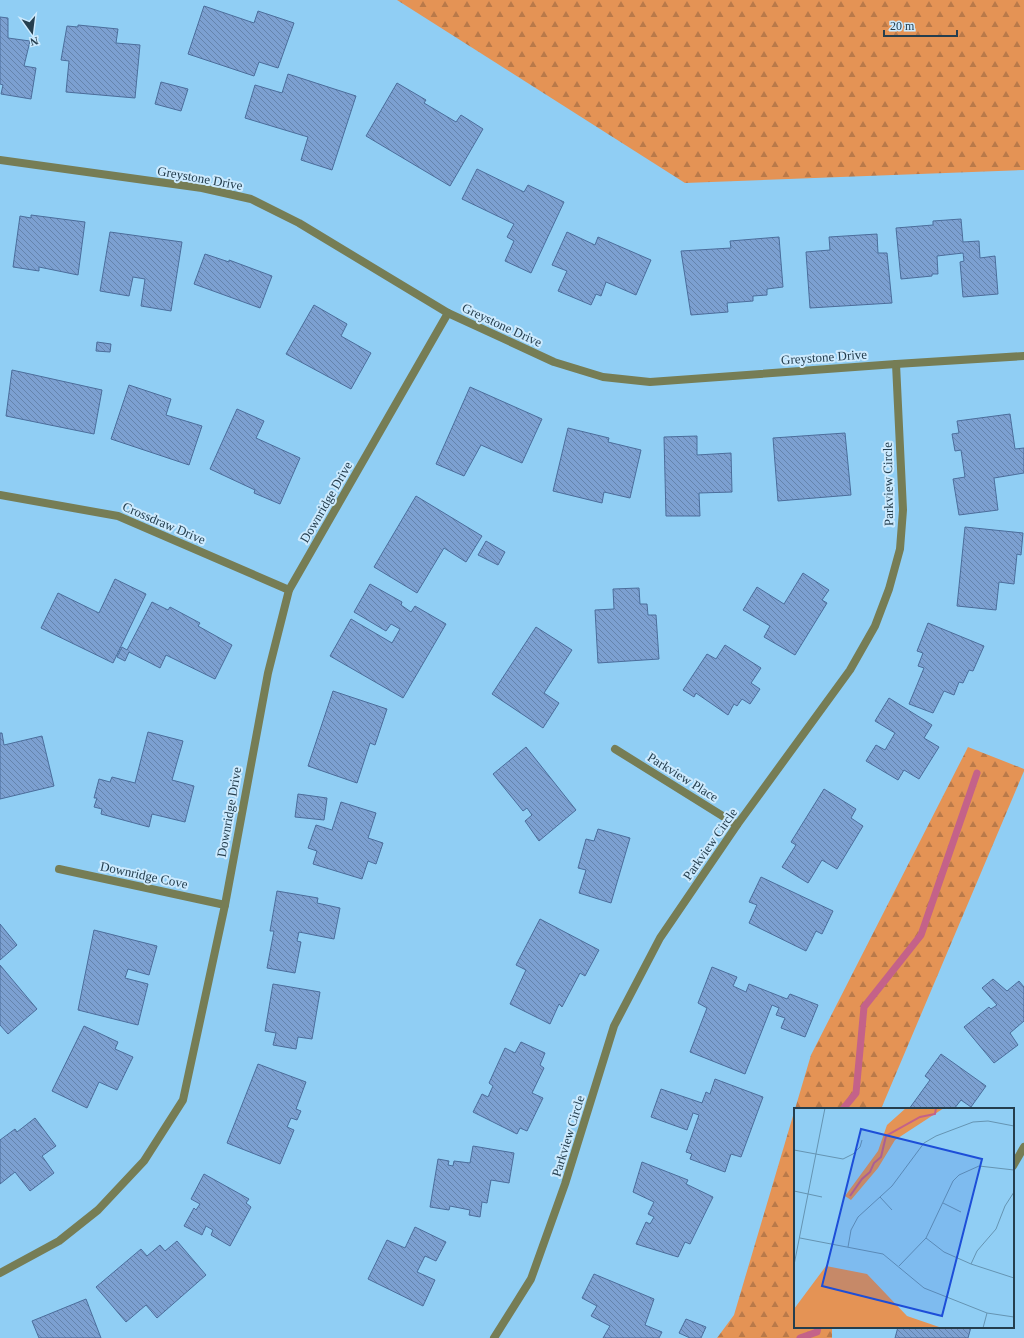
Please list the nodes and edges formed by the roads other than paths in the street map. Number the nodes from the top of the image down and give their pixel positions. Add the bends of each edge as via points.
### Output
1 (0, 160) edge
2 (448, 313) junction
3 (1024, 356) edge
4 (896, 364) junction
5 (0, 495) edge
6 (289, 590) junction
7 (615, 749) dead end
8 (738, 825) junction
9 (59, 869) dead end
10 (225, 905) junction
11 (1024, 1147) edge
12 (1014, 1164) edge
13 (0, 1273) edge
14 (494, 1338) edge

1 - 2 street, Greystone Drive via 202,188 251,199 299,223
2 - 4 street, Greystone Drive via 554,362 603,377 650,382
2 - 6 street, Downridge Drive
3 - 4 street, Greystone Drive
4 - 8 street, Parkview Circle via 904,510 900,549 889,589 875,626 850,670
5 - 6 street, Crossdraw Drive via 118,516
6 - 10 street, Downridge Drive via 268,673
7 - 8 street, Parkview Place
8 - 14 street, Parkview Circle via 660,938 614,1026 565,1184 531,1279
9 - 10 street, Downridge Cove
10 - 13 street, Downridge Drive via 183,1100 144,1161 98,1210 59,1241
11 - 12 street

